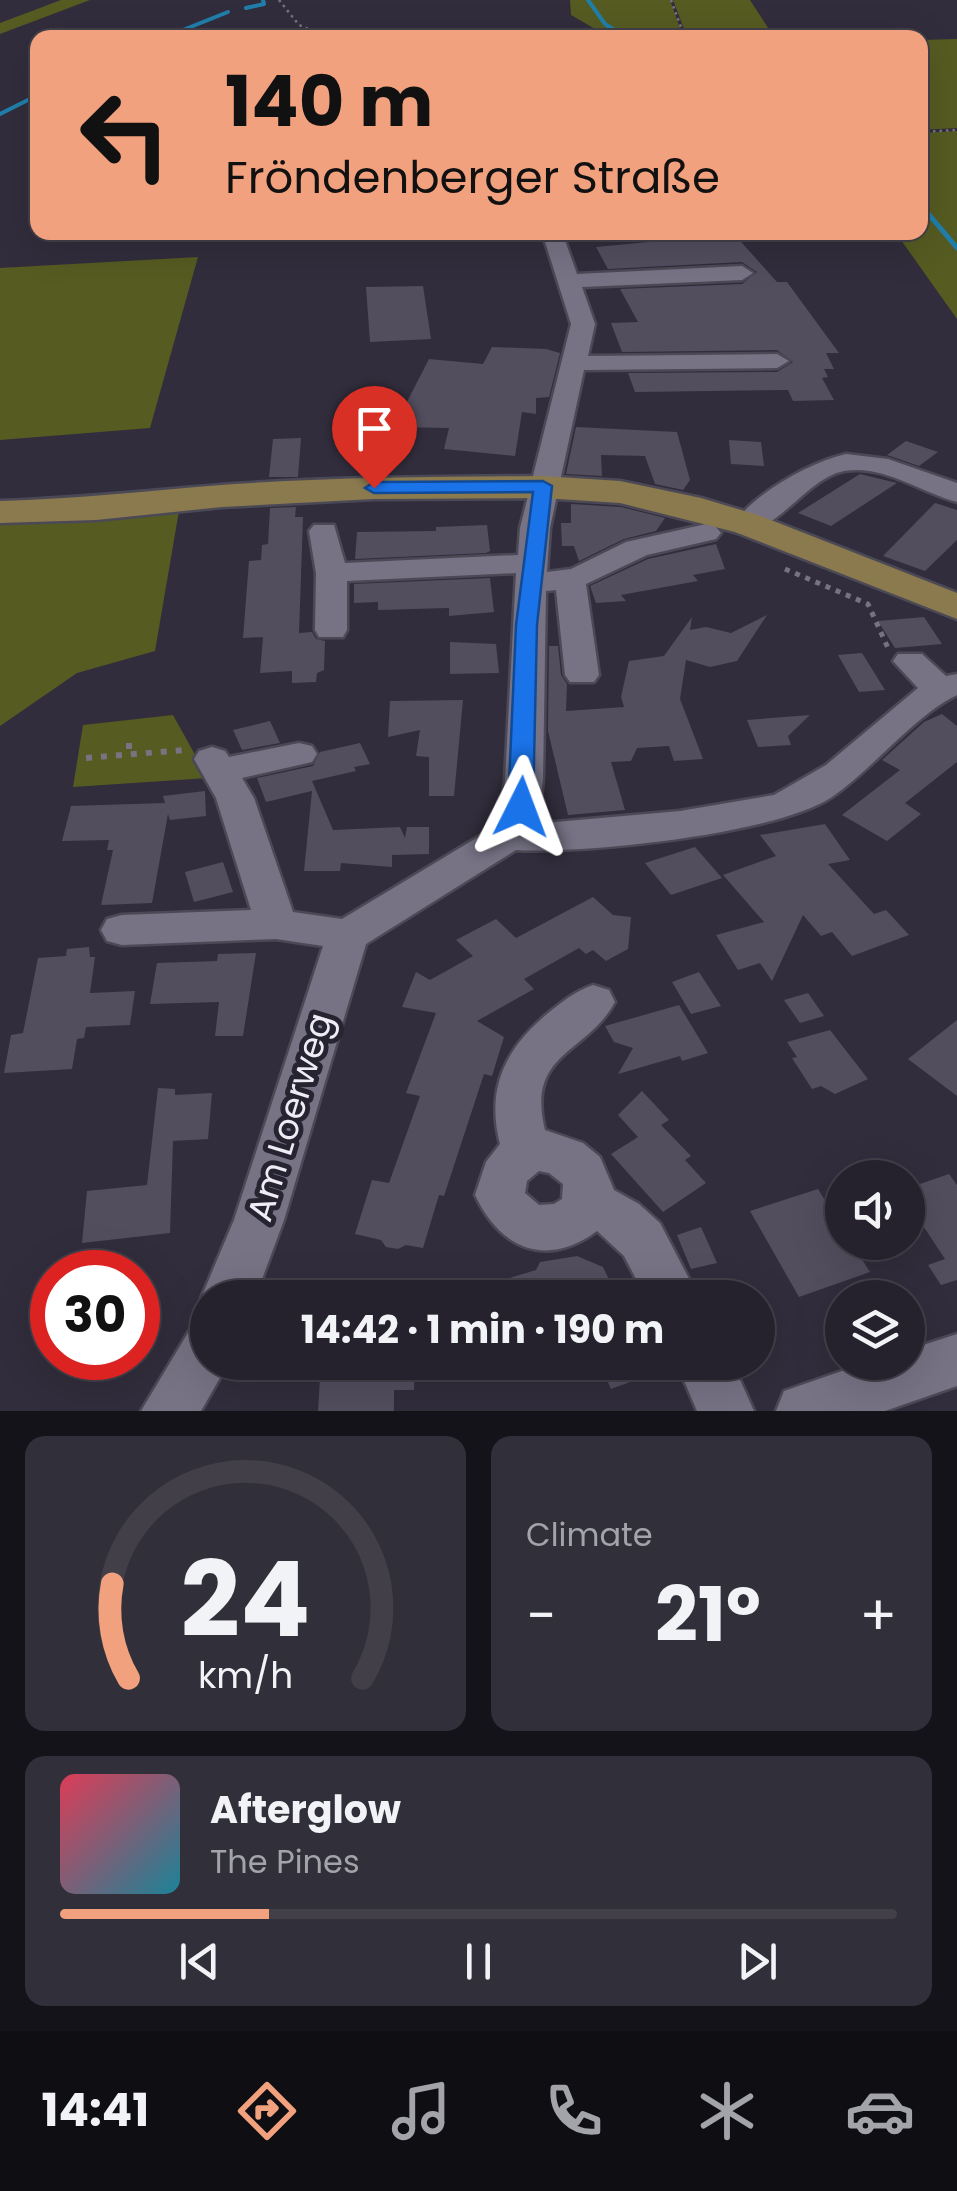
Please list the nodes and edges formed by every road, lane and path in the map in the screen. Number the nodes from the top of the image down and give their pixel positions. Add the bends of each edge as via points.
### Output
1 (279, 0) edge
2 (671, 0) edge
3 (308, 30) edge
4 (681, 30) edge
5 (957, 130) edge
6 (928, 132) edge
7 (555, 240) edge
8 (742, 272) dead end
9 (570, 281) junction
10 (778, 361) dead end
11 (573, 363) junction
12 (543, 486) junction
13 (957, 494) edge
14 (0, 512) edge
15 (756, 528) junction
16 (324, 532) dead end
17 (706, 533) dead end
18 (331, 573) junction
19 (531, 574) junction
20 (570, 578) junction
21 (957, 607) edge
22 (331, 630) dead end
23 (910, 661) joint
24 (582, 675) dead end
25 (948, 686) edge
26 (130, 742) dead end
27 (129, 754) junction
28 (299, 754) dead end
29 (86, 758) dead end
30 (217, 766) junction
31 (509, 836) junction
32 (276, 924) junction
33 (122, 930) dead end
34 (348, 935) junction
35 (593, 1002) dead end
36 (527, 1153) junction
37 (588, 1202) junction
38 (235, 1280) edge
39 (664, 1280) edge
40 (957, 1360) edge
41 (190, 1378) edge
42 (711, 1380) edge
43 (169, 1411) edge
44 (726, 1411) edge
45 (804, 1411) edge

1 - 3 path via 286,16
2 - 4 path
5 - 6 path
7 - 9 street
8 - 9 street
9 - 11 street via 582,324
10 - 11 street
11 - 12 street
12 - 14 main road via 308,490
12 - 15 main road via 651,497
12 - 19 street
13 - 15 street via 884,466 840,463 824,469
15 - 21 main road
15 - 23 path via 782,567 868,604 892,656
16 - 18 street
17 - 20 street via 649,544
18 - 19 street
18 - 22 street
19 - 20 street
19 - 31 street via 524,779
20 - 24 street
23 - 25 street
25 - 31 street via 921,700 808,795 730,816
26 - 27 path
27 - 29 path
27 - 30 path via 203,748
28 - 30 street
30 - 32 street via 235,798
31 - 34 street
32 - 33 street
32 - 34 street
34 - 38 street, Am Loerweg
35 - 36 street via 537,1047 525,1066 516,1121
36 - 37 street via 544,1150 575,1161 586,1173
36 - 37 street via 500,1182 515,1218 558,1228
37 - 39 street via 632,1225
40 - 45 street
41 - 43 street
42 - 44 street

